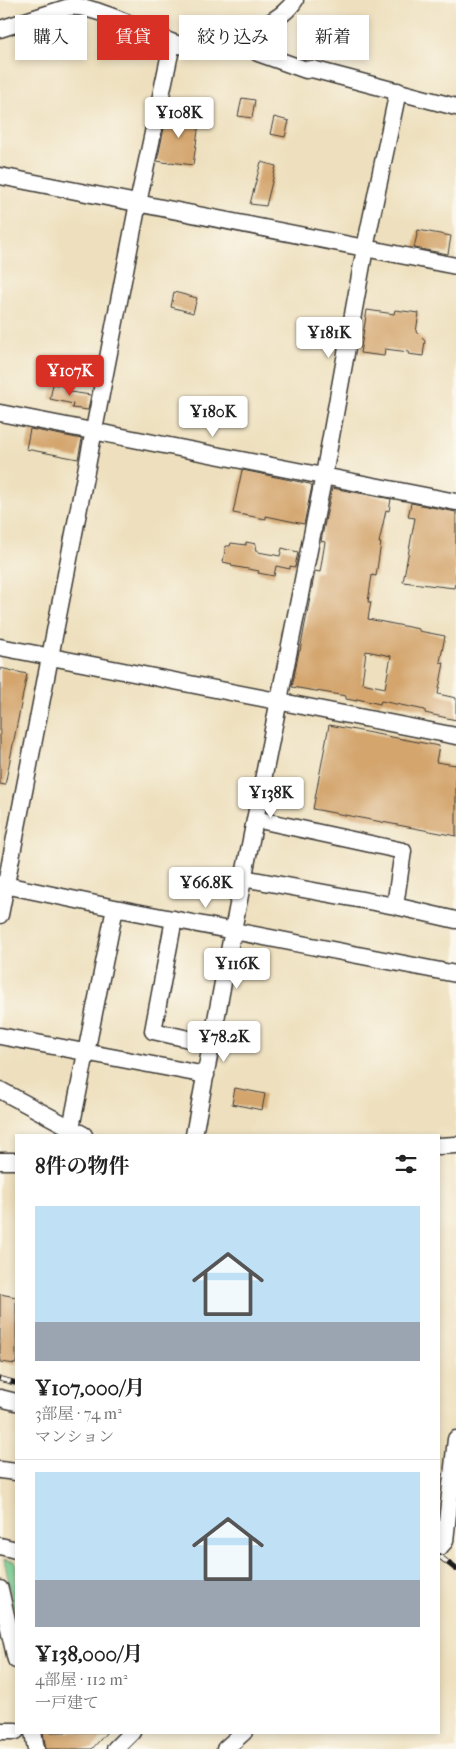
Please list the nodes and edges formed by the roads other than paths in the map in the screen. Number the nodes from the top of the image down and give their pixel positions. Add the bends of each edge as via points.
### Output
1 (295, 0) edge
2 (280, 15) edge
3 (0, 28) edge
4 (172, 44) junction
5 (179, 45) edge
6 (278, 60) edge
7 (398, 91) junction
8 (456, 107) edge
9 (0, 176) edge
10 (138, 203) junction
11 (365, 248) junction
12 (456, 266) edge
13 (0, 412) edge
14 (95, 431) junction
15 (324, 475) junction
16 (456, 502) edge
17 (0, 647) edge
18 (50, 657) junction
19 (279, 702) junction
20 (456, 736) edge
21 (255, 819) junction
22 (243, 878) junction
23 (3, 884) edge
24 (395, 906) junction
25 (115, 908) junction
26 (0, 915) edge
27 (174, 919) junction
28 (456, 920) edge
29 (233, 930) junction
30 (456, 974) edge
31 (0, 1036) edge
32 (211, 1044) junction
33 (86, 1053) junction
34 (206, 1075) junction
35 (0, 1090) edge
36 (78, 1132) edge
37 (194, 1134) edge
38 (456, 1145) edge
39 (440, 1146) edge
40 (0, 1161) edge
41 (15, 1161) edge
42 (0, 1398) edge
43 (15, 1402) edge
44 (456, 1439) edge
45 (0, 1470) edge
46 (15, 1472) edge
47 (0, 1546) edge
48 (440, 1547) edge
49 (15, 1550) edge
50 (0, 1589) edge
51 (15, 1656) edge
52 (0, 1731) edge
53 (15, 1731) edge
54 (33, 1734) edge
55 (130, 1734) edge
56 (242, 1734) edge
57 (36, 1749) edge
58 (115, 1749) edge
59 (225, 1749) edge

1 - 2 street
3 - 4 street via 80,6 112,16
4 - 5 street
4 - 10 street
6 - 7 street via 306,70 312,68
7 - 8 street
7 - 11 street
9 - 10 street
10 - 11 street
10 - 14 street
11 - 12 street
11 - 15 street
13 - 14 street
14 - 15 street
14 - 18 street
15 - 16 street
15 - 19 street
17 - 18 street
18 - 19 street
18 - 23 street
19 - 20 street
19 - 21 street
21 - 22 street
21 - 24 street via 403,851
22 - 24 street
22 - 29 street
23 - 25 street
23 - 26 street
24 - 28 street
25 - 27 street
25 - 33 street
27 - 29 street
27 - 32 street via 153,1031
29 - 30 street
29 - 32 street
31 - 33 street
32 - 34 street
33 - 34 street
33 - 36 street
34 - 37 street
35 - 36 street
38 - 39 street
40 - 41 street
42 - 43 street
44 - 48 street via 445,1541
45 - 46 street
47 - 49 street
50 - 51 street
52 - 53 street
54 - 57 street
55 - 58 street
56 - 59 street

